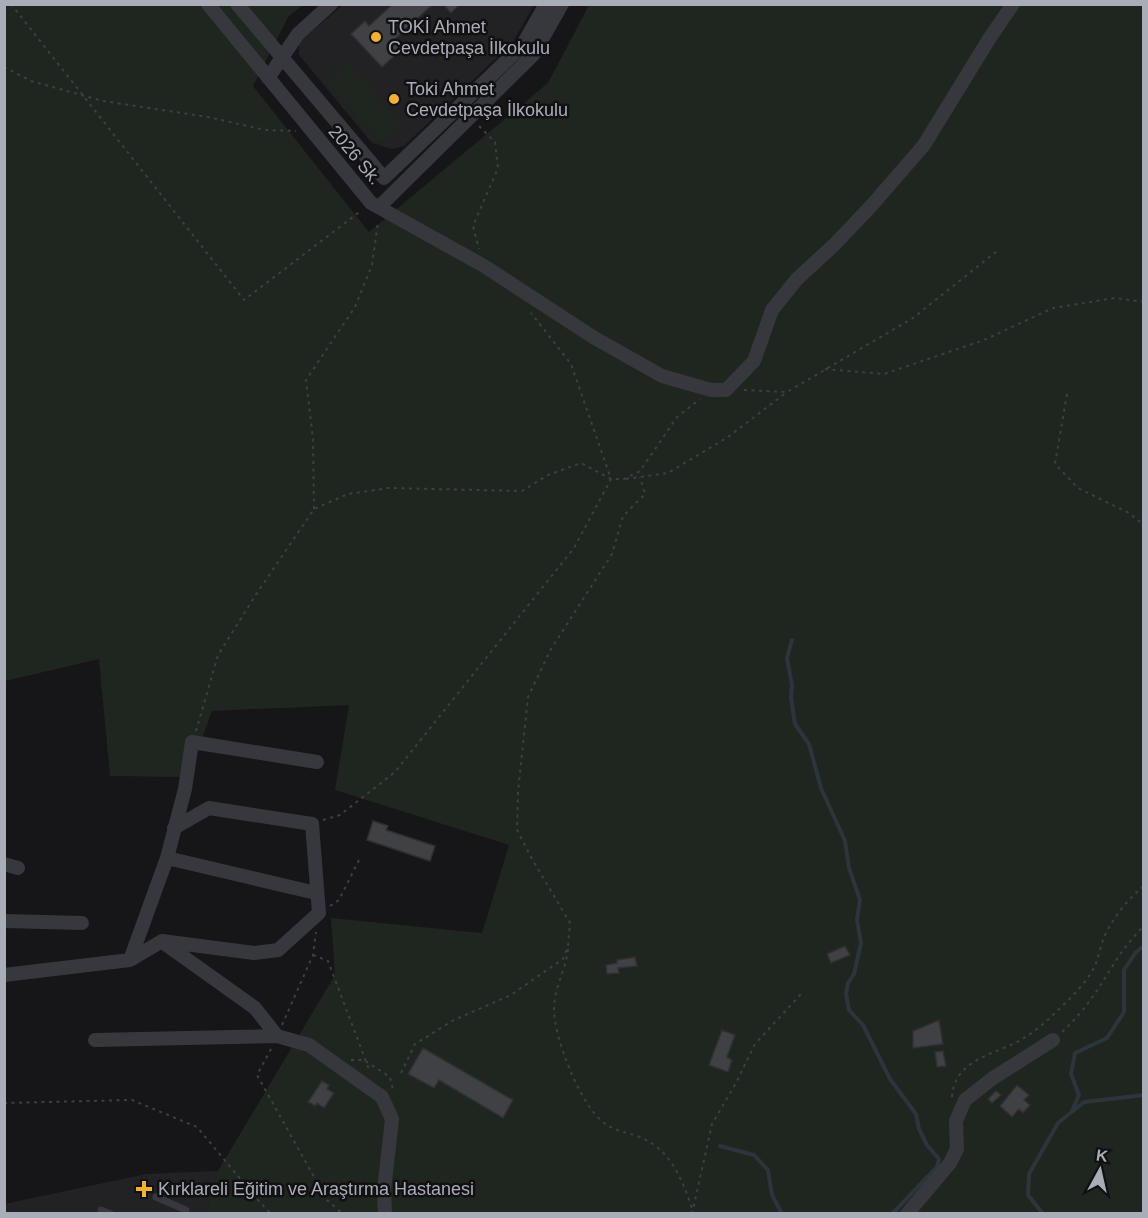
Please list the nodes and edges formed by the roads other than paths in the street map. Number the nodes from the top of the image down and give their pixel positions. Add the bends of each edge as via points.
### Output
1 (208, 4) edge
2 (237, 4) edge
3 (331, 4) edge
4 (546, 4) edge
5 (562, 4) edge
6 (1013, 4) edge
7 (282, 58) junction
8 (268, 78) junction
9 (376, 205) junction
10 (317, 762) dead end
11 (174, 828) junction
12 (167, 858) junction
13 (4, 864) edge
14 (18, 868) dead end
15 (316, 892) junction
16 (4, 921) edge
17 (82, 923) dead end
18 (162, 941) junction
19 (130, 960) junction
20 (4, 975) edge
21 (277, 1036) junction
22 (95, 1040) dead end
23 (1053, 1040) road end
24 (156, 1197) dead end
25 (101, 1209) dead end
26 (111, 1214) edge
27 (184, 1214) edge
28 (385, 1214) edge
29 (907, 1214) edge

1 - 8 street, 2026 Sk.
2 - 7 street
3 - 7 street via 298,34
4 - 7 street, 2026 Sk. via 522,46 384,178
5 - 9 street, 2026 Sk. via 533,55
6 - 9 street via 924,145 872,206 791,286 772,310 754,361 726,390 711,390 662,376 593,337 484,266
7 - 8 street
8 - 9 street, 2026 Sk.
10 - 11 street via 192,742
11 - 12 street
11 - 15 street via 209,808 312,824
12 - 15 street
12 - 19 street
13 - 14 street
15 - 18 street via 319,912 278,950 254,953
16 - 17 street
18 - 19 street
18 - 21 street via 255,1008
19 - 20 street
21 - 22 street
21 - 28 street via 309,1045 382,1096 392,1119
23 - 29 street via 965,1100 956,1121 957,1149 950,1163
24 - 27 lane via 186,1210
25 - 26 lane

